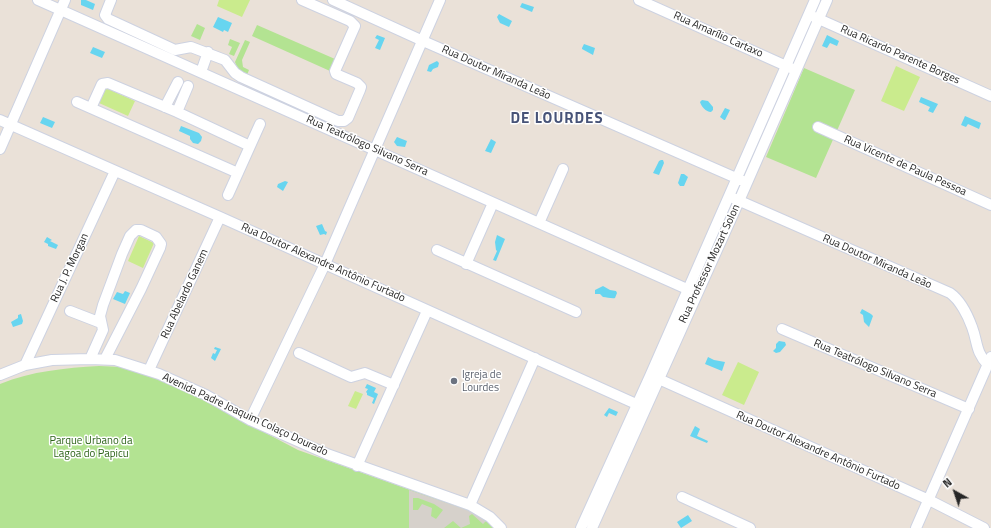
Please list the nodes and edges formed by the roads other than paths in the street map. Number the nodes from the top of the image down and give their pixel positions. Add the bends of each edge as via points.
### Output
1 (38, 0) edge
2 (64, 0) edge
3 (111, 0) edge
4 (302, 0) edge
5 (333, 0) edge
6 (440, 0) edge
7 (639, 0) edge
8 (816, 0) edge
9 (827, 0) edge
10 (60, 10) junction
11 (809, 15) junction
12 (819, 19) junction
13 (423, 41) junction
14 (208, 52) junction
15 (786, 66) junction
16 (194, 69) junction
17 (796, 70) junction
18 (991, 96) edge
19 (77, 102) dead end
20 (166, 107) junction
21 (91, 108) junction
22 (177, 112) junction
23 (0, 120) edge
24 (11, 124) junction
25 (260, 124) dead end
26 (818, 127) dead end
27 (250, 146) junction
28 (0, 149) edge
29 (375, 149) junction
30 (563, 169) dead end
31 (115, 171) junction
32 (238, 173) junction
33 (742, 180) junction
34 (228, 196) dead end
35 (729, 196) junction
36 (739, 201) junction
37 (493, 203) junction
38 (991, 205) edge
39 (220, 217) junction
40 (539, 222) junction
41 (436, 250) dead end
42 (325, 264) junction
43 (466, 264) junction
44 (692, 291) junction
45 (70, 311) dead end
46 (427, 311) junction
47 (576, 312) dead end
48 (102, 327) junction
49 (782, 329) dead end
50 (118, 336) junction
51 (299, 354) dead end
52 (535, 358) junction
53 (90, 359) junction
54 (105, 359) junction
55 (989, 361) edge
56 (25, 365) junction
57 (149, 370) junction
58 (0, 375) edge
59 (654, 377) junction
60 (394, 385) junction
61 (641, 406) junction
62 (969, 409) junction
63 (250, 420) junction
64 (357, 466) junction
65 (682, 497) dead end
66 (929, 500) junction
67 (470, 505) junction
68 (502, 528) edge
69 (581, 528) edge
70 (592, 528) edge
71 (750, 528) edge
72 (916, 528) edge
73 (984, 528) edge

1 - 10 street, Rua Teatrólogo Silvano Serra
2 - 10 street
3 - 14 street via 105,14 108,19 175,50 191,47
4 - 14 street via 350,21 355,26 335,71 336,74 361,87 344,122 241,77 228,62
5 - 13 street, Rua Doutor Miranda Leão
6 - 13 street
7 - 15 street, Rua Amarílio Cartaxo
8 - 11 street, Rua Professor Mozart Solon
9 - 12 street, Rua Professor Mozart Solon
10 - 16 street, Rua Teatrólogo Silvano Serra
10 - 24 street
11 - 12 street, Rua Ricardo Parente Borges
11 - 15 street, Rua Professor Mozart Solon
12 - 17 street, Rua Professor Mozart Solon
12 - 18 street, Rua Ricardo Parente Borges
13 - 29 street
13 - 33 street, Rua Doutor Miranda Leão
14 - 16 street
15 - 17 street, Rua Amarílio Cartaxo
15 - 33 street, Rua Professor Mozart Solon
16 - 20 street via 179,79
16 - 22 street
16 - 29 street, Rua Teatrólogo Silvano Serra
17 - 33 street, Rua Professor Mozart Solon
19 - 21 street
20 - 21 street via 108,83 102,84
20 - 22 street
21 - 32 street
22 - 27 street
23 - 24 street, Rua Doutor Alexandre Antônio Furtado
24 - 28 street
24 - 31 street, Rua Doutor Alexandre Antônio Furtado
25 - 27 street
26 - 38 street, Rua Vicente de Paula Pessoa
27 - 32 street
29 - 37 street, Rua Teatrólogo Silvano Serra
29 - 42 street
30 - 40 street
31 - 39 street, Rua Doutor Alexandre Antônio Furtado
31 - 56 street, Rua J. P. Morgan
32 - 34 street
33 - 35 street, Rua Professor Mozart Solon
33 - 36 street, Rua Professor Mozart Solon
35 - 36 street, Rua Doutor Miranda Leão
35 - 44 street, Rua Professor Mozart Solon
36 - 44 street, Rua Professor Mozart Solon
36 - 55 street, Rua Doutor Miranda Leão via 950,293 968,317 979,354
37 - 40 street, Rua Teatrólogo Silvano Serra
37 - 43 street
39 - 42 street, Rua Doutor Alexandre Antônio Furtado
39 - 57 street, Rua Abelardo Ganem
40 - 44 street, Rua Teatrólogo Silvano Serra
41 - 43 street
42 - 46 street, Rua Doutor Alexandre Antônio Furtado
42 - 63 street
43 - 47 street
44 - 59 street, Rua Professor Mozart Solon
45 - 48 street
46 - 52 street, Rua Doutor Alexandre Antônio Furtado
46 - 60 street
48 - 50 street
48 - 50 street via 100,316 103,304 130,236 136,230 141,230 156,237 161,244 160,248
48 - 53 street
49 - 62 street, Rua Teatrólogo Silvano Serra
50 - 54 street
51 - 60 street via 351,377 365,373
52 - 61 street, Rua Doutor Alexandre Antônio Furtado
52 - 67 street
53 - 54 street, Avenida Padre Joaquim Colaço Dourado
53 - 56 street, Avenida Padre Joaquim Colaço Dourado via 52,360
54 - 57 street, Avenida Padre Joaquim Colaço Dourado
55 - 62 street
56 - 58 street, Avenida Padre Joaquim Colaço Dourado
57 - 63 street, Avenida Padre Joaquim Colaço Dourado via 206,395
59 - 61 street, Rua Professor Mozart Solon
59 - 66 street, Rua Doutor Alexandre Antônio Furtado
60 - 64 street
61 - 69 street, Rua Professor Mozart Solon
61 - 70 street, Rua Professor Mozart Solon
62 - 66 street
63 - 64 street, Avenida Padre Joaquim Colaço Dourado
64 - 67 street, Avenida Padre Joaquim Colaço Dourado
65 - 71 street
66 - 72 street
66 - 73 street, Rua Doutor Alexandre Antônio Furtado
67 - 68 street, Avenida Padre Joaquim Colaço Dourado

